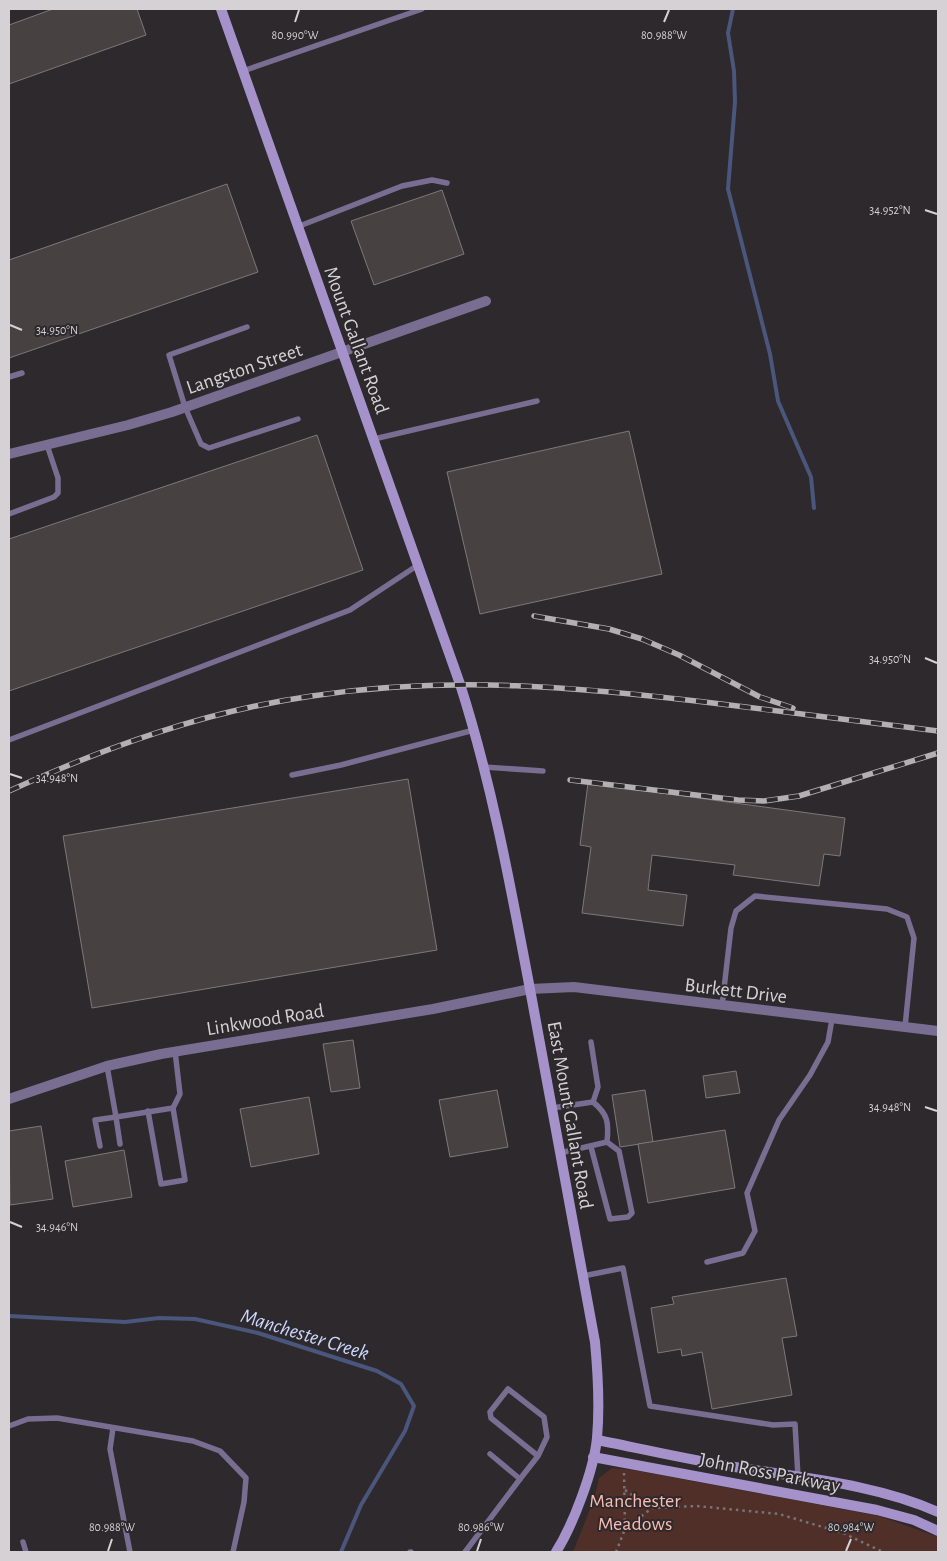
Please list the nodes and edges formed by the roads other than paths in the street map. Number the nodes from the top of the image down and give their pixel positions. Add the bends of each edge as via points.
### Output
1 (221, 9) edge
2 (422, 9) edge
3 (243, 71) junction
4 (447, 183) dead end
5 (298, 227) junction
6 (486, 302) dead end
7 (246, 328) dead end
8 (343, 353) junction
9 (22, 373) dead end
10 (9, 378) edge
11 (537, 401) dead end
12 (185, 407) junction
13 (298, 419) dead end
14 (374, 439) junction
15 (47, 445) junction
16 (9, 454) edge
17 (9, 514) edge
18 (418, 565) junction
19 (460, 684) joint
20 (475, 730) junction
21 (9, 740) edge
22 (484, 767) junction
23 (543, 771) dead end
24 (292, 775) dead end
25 (530, 989) junction
26 (722, 1006) junction
27 (832, 1019) junction
28 (905, 1027) junction
29 (938, 1031) edge
30 (590, 1042) dead end
31 (175, 1051) junction
32 (106, 1066) junction
33 (9, 1099) edge
34 (593, 1102) junction
35 (173, 1108) junction
36 (552, 1108) junction
37 (148, 1111) junction
38 (116, 1117) junction
39 (607, 1142) junction
40 (120, 1144) dead end
41 (100, 1146) dead end
42 (591, 1147) junction
43 (560, 1153) junction
44 (708, 1262) dead end
45 (583, 1276) junction
46 (9, 1426) edge
47 (113, 1428) junction
48 (597, 1440) junction
49 (490, 1454) dead end
50 (538, 1456) junction
51 (593, 1457) junction
52 (798, 1477) junction
53 (520, 1478) junction
54 (938, 1512) edge
55 (938, 1530) edge
56 (23, 1542) dead end
57 (26, 1552) edge
58 (130, 1552) edge
59 (233, 1552) edge
60 (465, 1552) edge
61 (556, 1552) edge

1 - 3 street, Mount Gallant Road
2 - 3 lane
3 - 5 street, Mount Gallant Road
4 - 5 lane via 432,180 402,186
5 - 8 street, Mount Gallant Road
6 - 8 street, Langston Street
7 - 12 lane via 169,355
8 - 12 street, Langston Street
8 - 14 street, Mount Gallant Road
9 - 10 lane
11 - 14 lane
12 - 13 lane via 201,444 210,448
12 - 15 street, Langston Street
14 - 18 street, Mount Gallant Road
15 - 16 street, Langston Street
15 - 17 lane via 58,478 58,494
18 - 19 street, Mount Gallant Road
18 - 21 lane via 350,610
19 - 20 street, East Mount Gallant Road
20 - 22 street, East Mount Gallant Road
20 - 24 lane
22 - 23 lane
22 - 25 street, East Mount Gallant Road
25 - 26 street, Burkett Drive via 574,988
25 - 31 street, Linkwood Road via 433,1009
25 - 36 street, East Mount Gallant Road
26 - 27 street, Burkett Drive
26 - 28 lane via 736,911 755,896 887,909 907,917 914,938
27 - 28 street, Burkett Drive
27 - 44 lane via 828,1042 779,1120 747,1193 755,1231 743,1253
28 - 29 street, Burkett Drive
30 - 34 lane via 598,1088
31 - 32 street, Linkwood Road
31 - 35 lane via 180,1094
32 - 33 street, Linkwood Road
32 - 38 lane
34 - 36 lane
34 - 39 lane via 604,1110 609,1124
35 - 37 lane
35 - 37 lane via 185,1180 161,1184
36 - 43 street, East Mount Gallant Road
37 - 38 lane
38 - 40 lane
38 - 41 lane via 95,1120
39 - 42 lane
39 - 42 lane via 619,1151 632,1213 628,1217 610,1219
42 - 43 lane
43 - 45 street, East Mount Gallant Road
45 - 48 street, East Mount Gallant Road via 595,1342 599,1394
45 - 52 lane via 623,1268 650,1406 773,1425 795,1424
46 - 47 lane via 28,1419 57,1418
47 - 58 lane via 110,1449
47 - 59 lane via 192,1441 220,1451 246,1478
48 - 51 street, East Mount Gallant Road
48 - 52 street, John Ross Parkway via 710,1464
49 - 53 lane
50 - 50 lane via 547,1437 544,1417 508,1389 490,1412 491,1418
50 - 53 lane
51 - 55 street, John Ross Parkway via 878,1510
51 - 61 street, East Mount Gallant Road via 583,1492
52 - 54 street, John Ross Parkway via 881,1493
53 - 60 lane
56 - 57 lane

